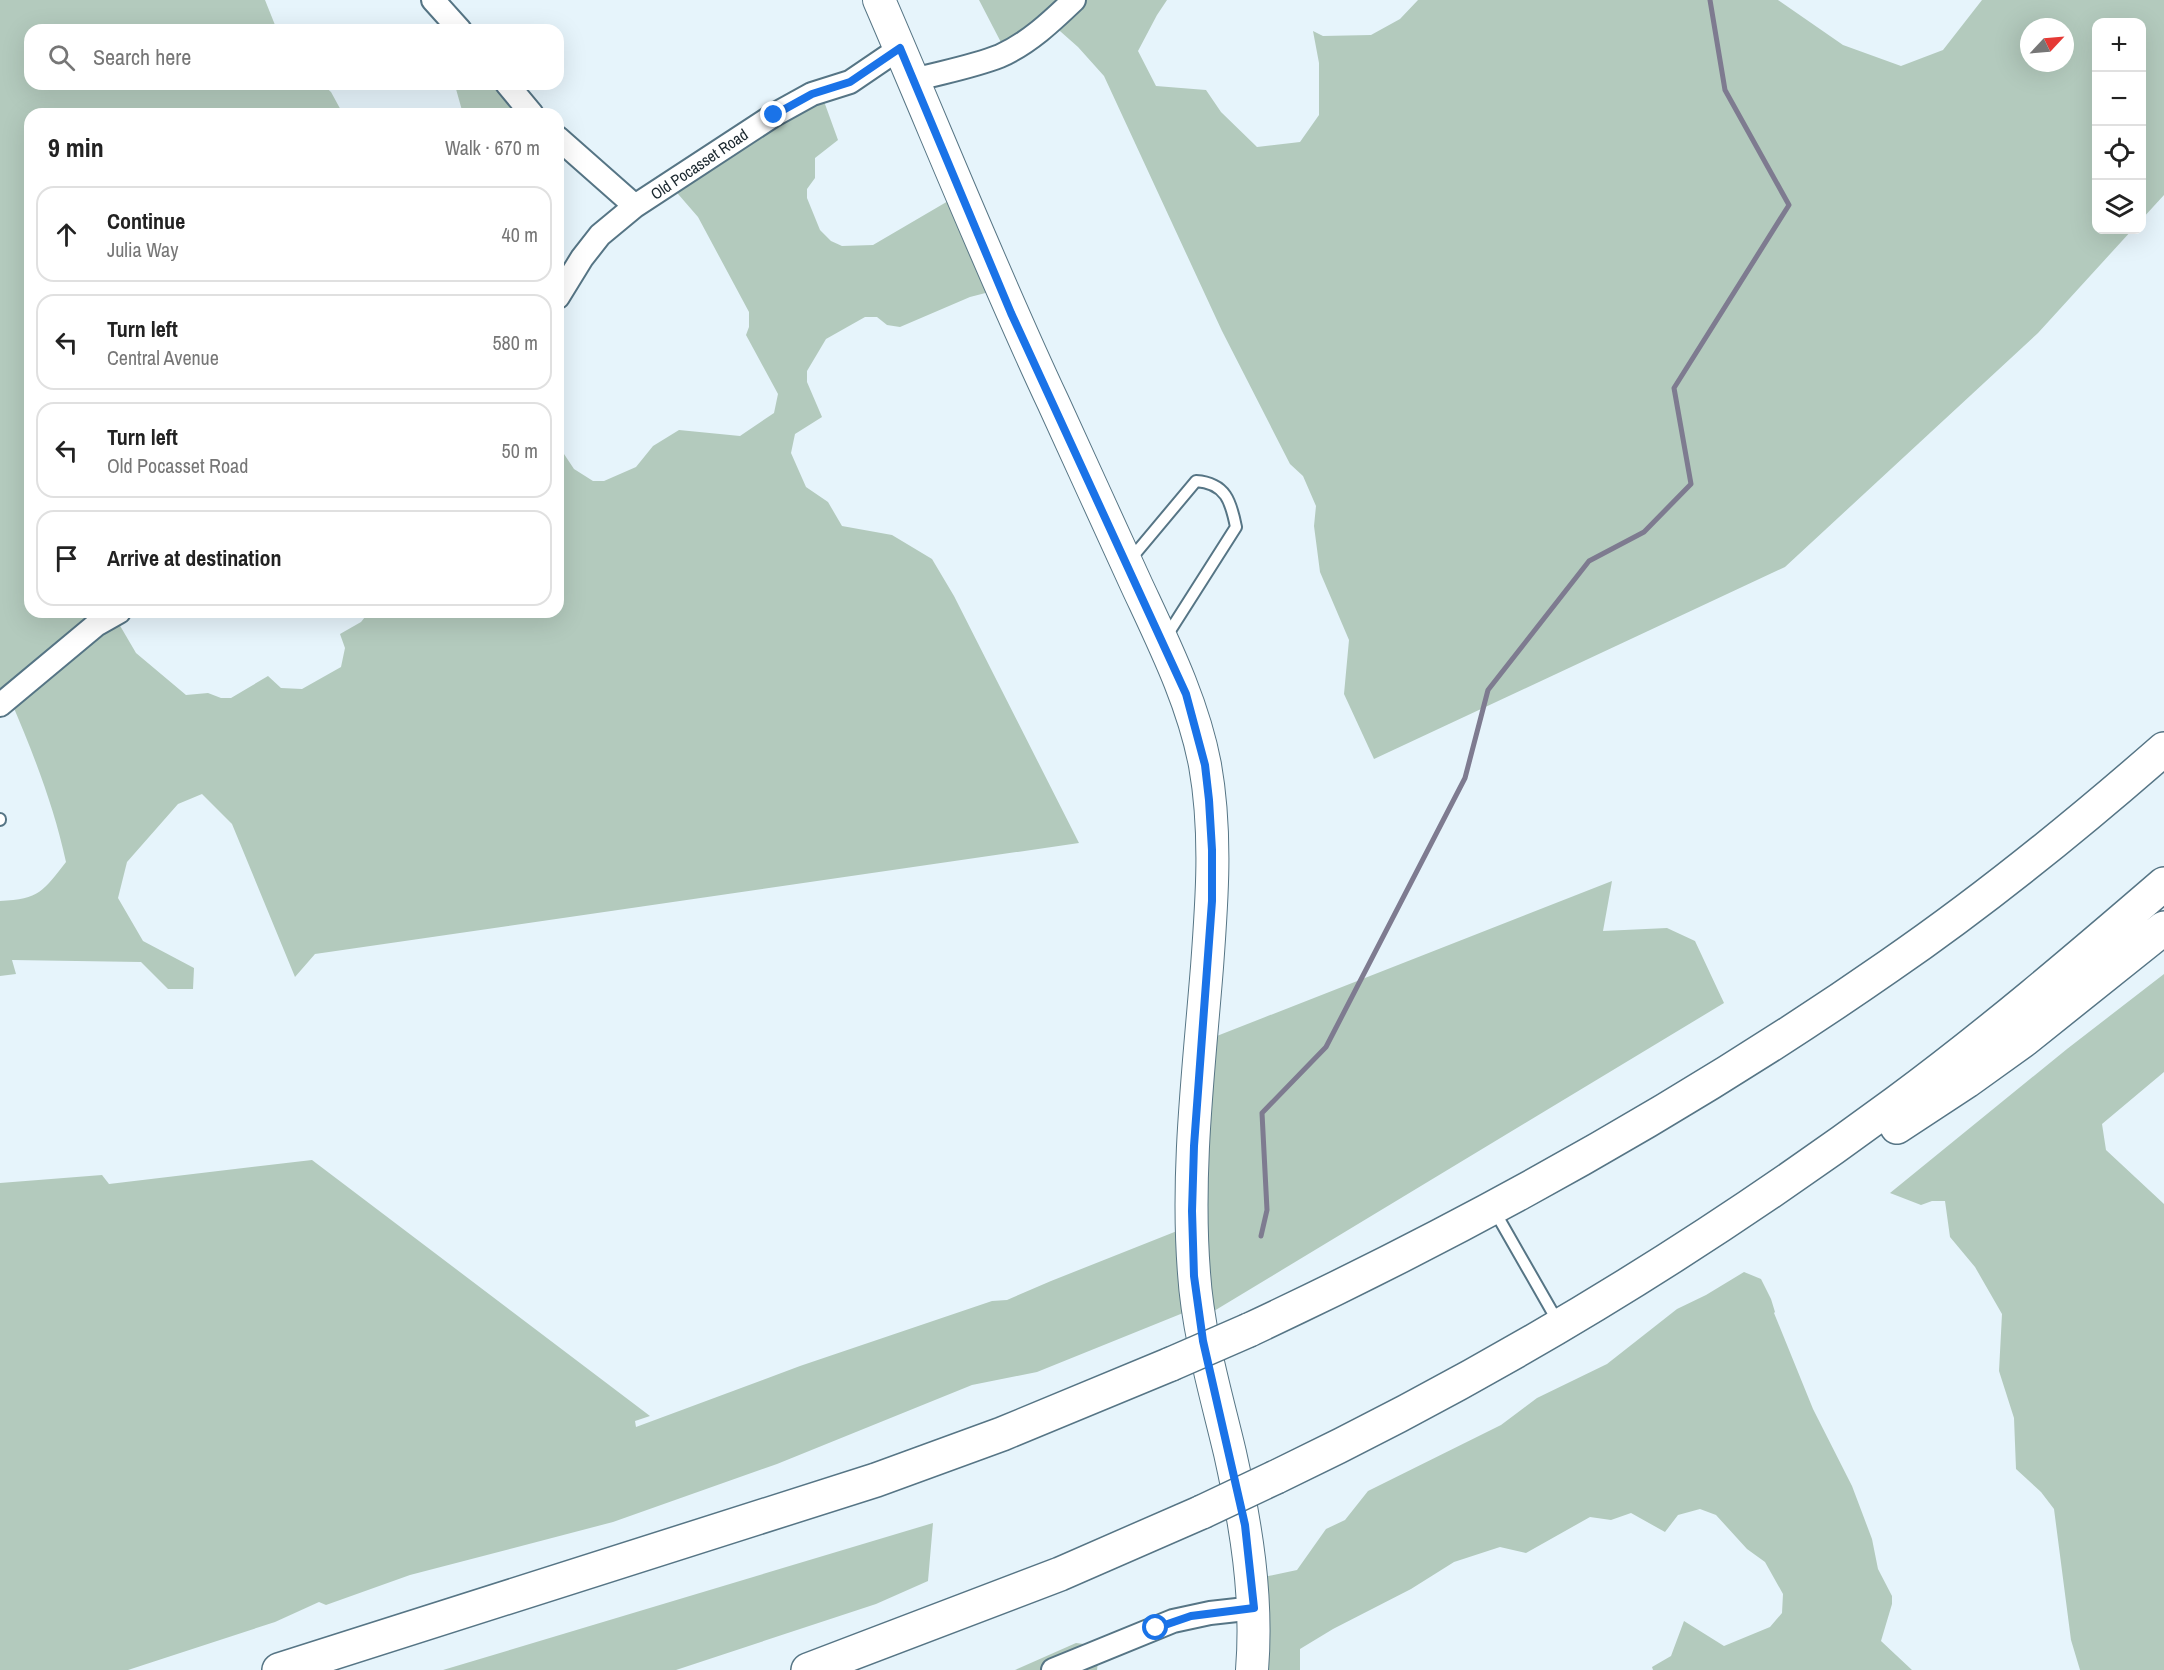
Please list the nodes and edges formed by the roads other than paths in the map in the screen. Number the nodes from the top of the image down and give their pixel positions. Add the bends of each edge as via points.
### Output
1 (433, 0) edge
2 (879, 0) edge
3 (1074, 0) edge
4 (455, 24) edge
5 (900, 48) junction
6 (914, 80) junction
7 (512, 90) edge
8 (527, 108) edge
9 (564, 143) edge
10 (634, 206) junction
11 (564, 287) edge
12 (1127, 563) junction
13 (108, 618) edge
14 (1163, 642) junction
15 (0, 705) edge
16 (2164, 749) edge
17 (2164, 884) edge
18 (2164, 928) edge
19 (1492, 1208) junction
20 (1617, 1292) junction
21 (1561, 1325) junction
22 (1254, 1608) junction
23 (279, 1670) edge
24 (808, 1670) edge
25 (1053, 1670) edge
26 (1252, 1670) edge

1 - 4 street
2 - 5 street
3 - 6 street via 1045,28 1001,55
5 - 6 street
5 - 10 street, Old Pocasset Road via 850,82 812,94 774,115
6 - 12 street via 1011,313
7 - 8 street
9 - 10 street
10 - 11 street, Old Pocasset Road via 600,235
12 - 14 street
12 - 14 lane via 1196,481 1218,487 1231,504 1236,527
13 - 15 street
14 - 22 street via 1186,694 1205,765 1209,800 1212,901 1195,1135 1192,1254 1203,1341 1245,1525
16 - 19 highway via 1998,885 1890,965 1665,1110
17 - 20 highway via 2006,1018 1899,1101 1731,1219
18 - 20 highway via 1967,1081 1739,1230
19 - 21 lane
19 - 23 highway, bridge via 1249,1330 1022,1426 876,1480
20 - 21 highway
21 - 24 highway, bridge via 1432,1399 1202,1512 1049,1578
22 - 25 street via 1210,1612 1173,1621
22 - 26 street

